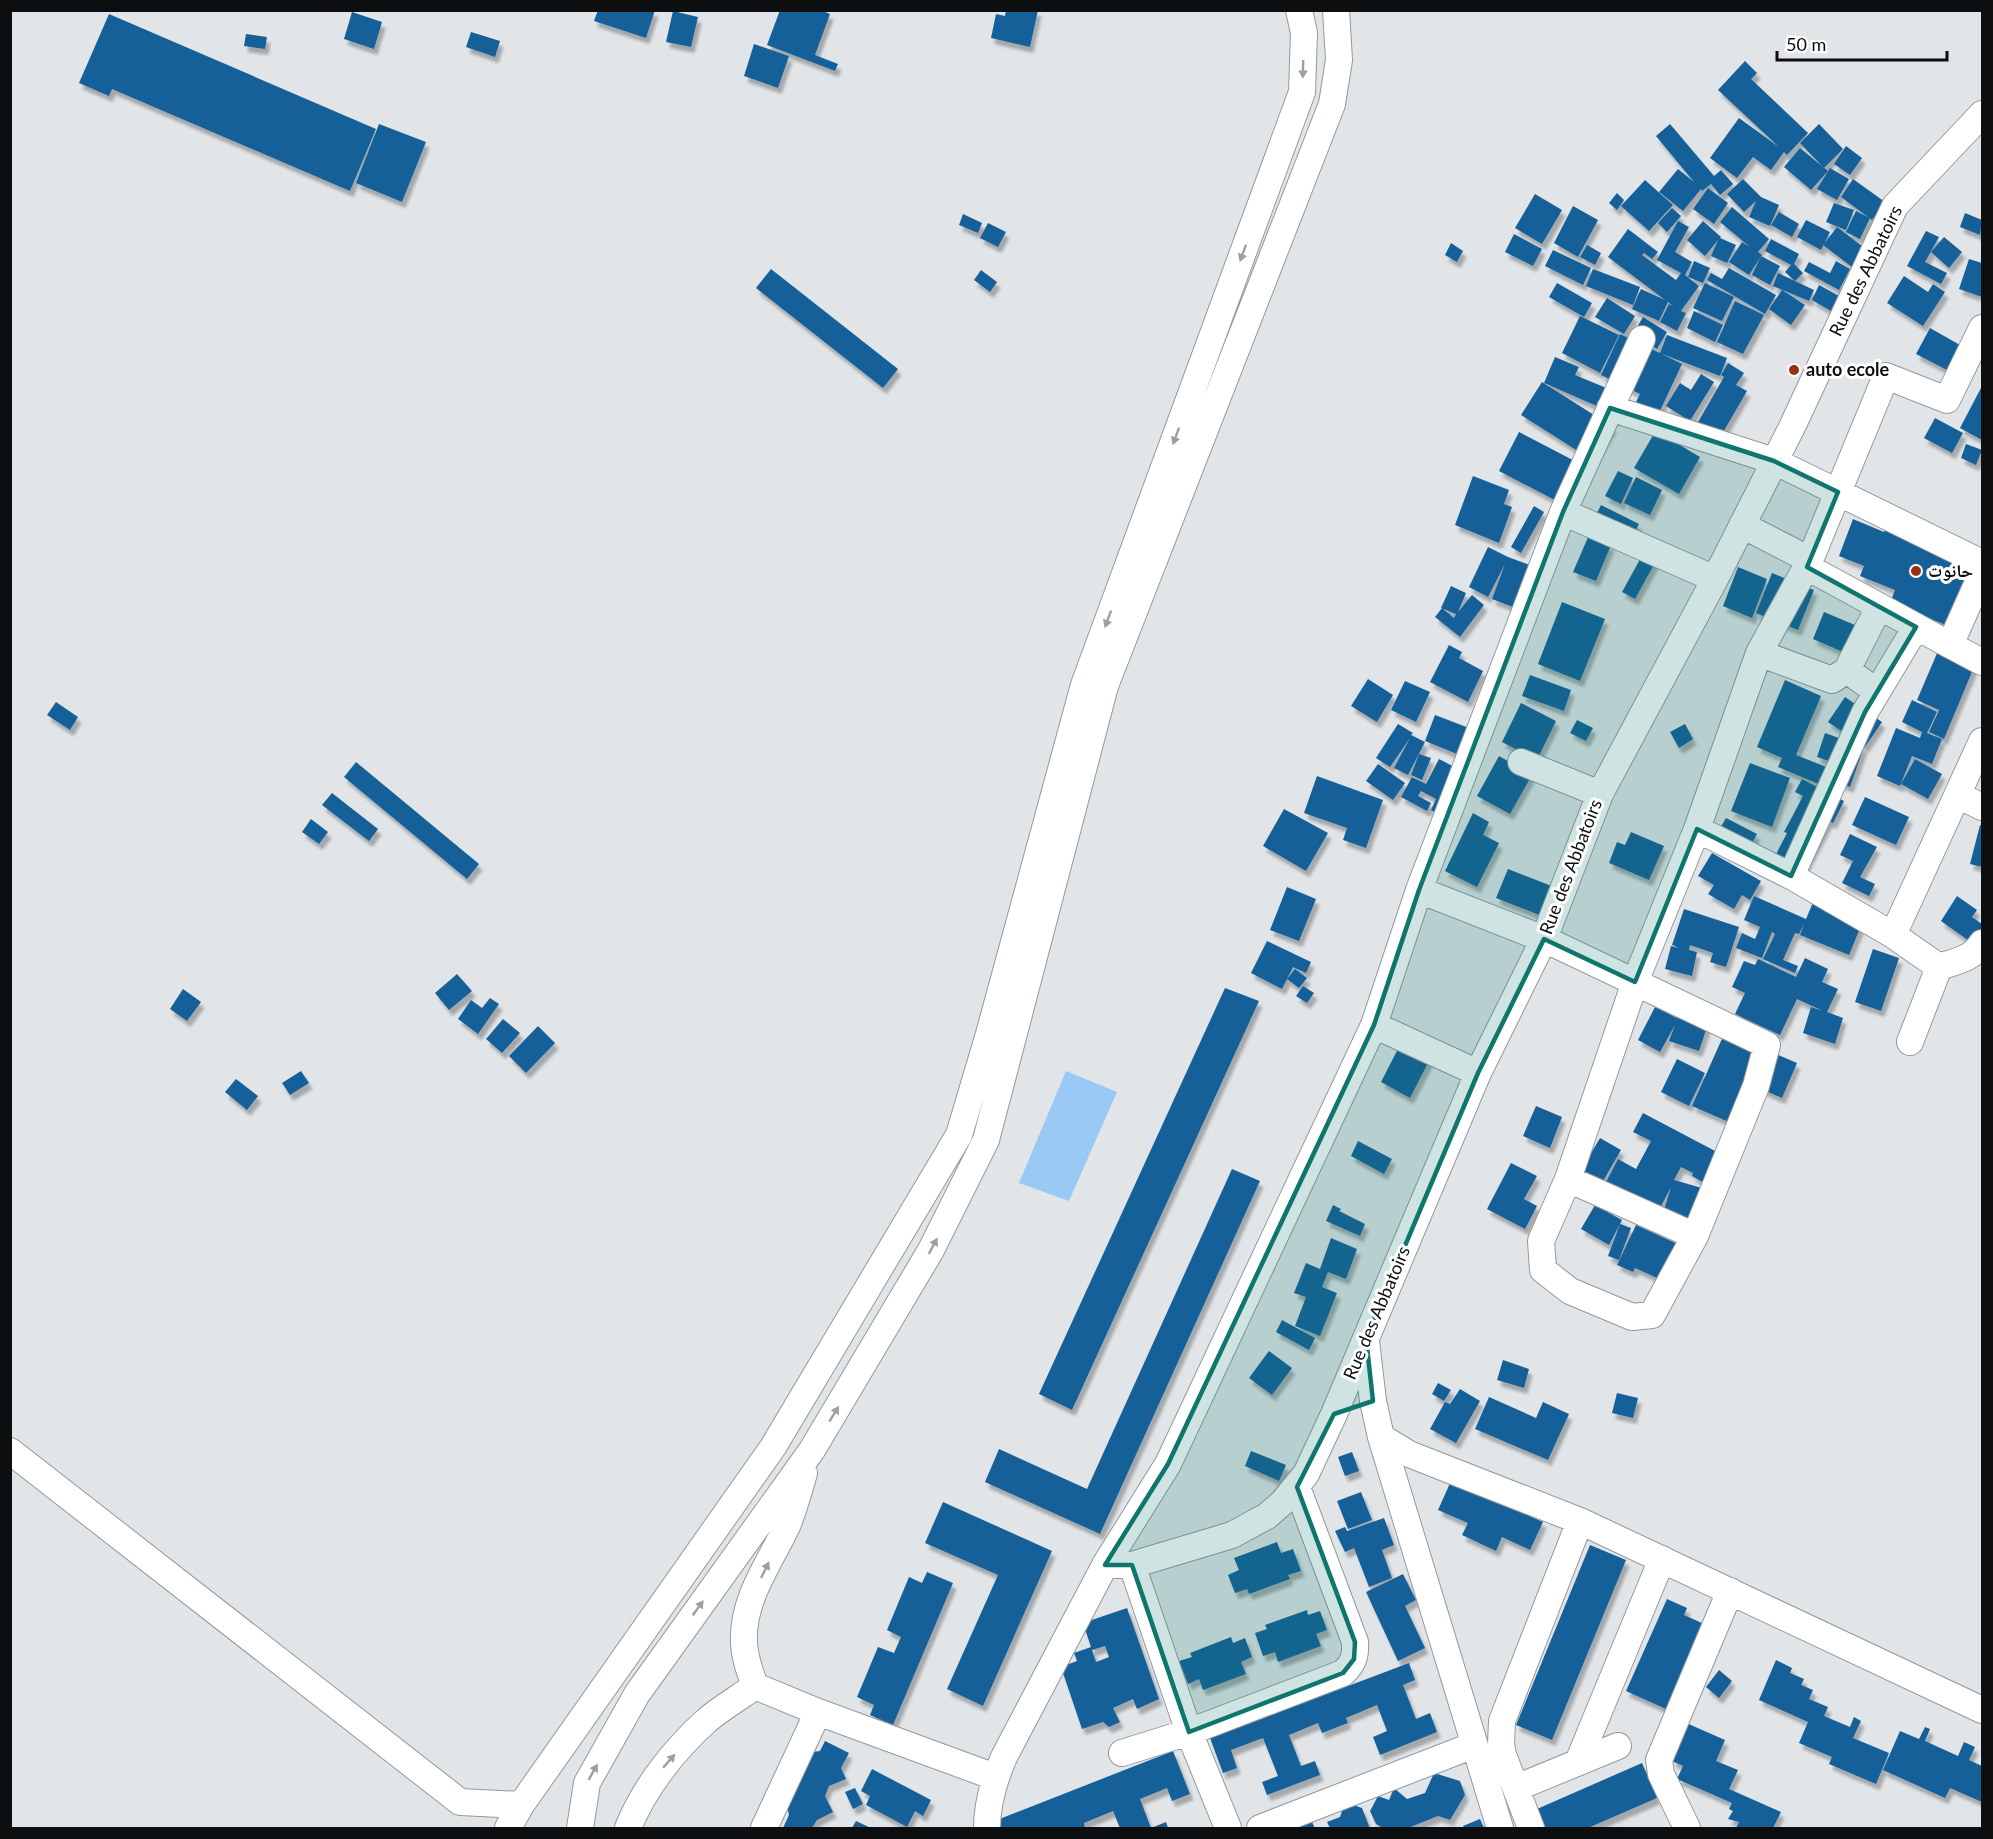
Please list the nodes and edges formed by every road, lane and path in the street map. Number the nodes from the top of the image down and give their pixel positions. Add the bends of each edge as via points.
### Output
1 (1299, 10) edge
2 (1336, 10) edge
3 (1983, 114) edge
4 (1983, 328) edge
5 (1642, 339) dead end
6 (1610, 408) junction
7 (1774, 461) junction
8 (1838, 492) junction
9 (1563, 512) junction
10 (1742, 525) junction
11 (1983, 563) edge
12 (1808, 564) junction
13 (1983, 573) edge
14 (1715, 579) junction
15 (1880, 607) junction
16 (1917, 627) junction
17 (1950, 645) junction
18 (1759, 653) junction
19 (1983, 662) edge
20 (1847, 670) junction
21 (1877, 692) junction
22 (1983, 741) edge
23 (1521, 762) dead end
24 (1600, 794) junction
25 (1958, 795) junction
26 (1983, 807) edge
27 (1697, 829) junction
28 (1791, 876) junction
29 (1419, 890) junction
30 (1893, 935) junction
31 (1544, 939) junction
32 (1983, 943) edge
33 (1939, 967) junction
34 (1635, 981) junction
35 (1374, 1024) junction
36 (1910, 1042) dead end
37 (1478, 1073) junction
38 (1568, 1179) junction
39 (1695, 1236) junction
40 (1366, 1338) junction
41 (1373, 1401) junction
42 (1334, 1414) junction
43 (1381, 1437) junction
44 (10, 1450) edge
45 (812, 1450) junction
46 (1297, 1487) junction
47 (1580, 1521) junction
48 (1662, 1559) junction
49 (1105, 1564) junction
50 (1132, 1565) junction
51 (1730, 1592) junction
52 (755, 1686) junction
53 (1983, 1710) edge
54 (818, 1712) junction
55 (1190, 1732) junction
56 (1474, 1745) junction
57 (1618, 1746) dead end
58 (1122, 1753) dead end
59 (1578, 1762) junction
60 (995, 1777) junction
61 (1515, 1788) junction
62 (521, 1806) junction
63 (508, 1828) edge
64 (580, 1828) edge
65 (628, 1828) edge
66 (764, 1828) edge
67 (987, 1828) edge
68 (1228, 1828) edge
69 (1260, 1828) edge
70 (1500, 1828) edge
71 (1531, 1828) edge
72 (1687, 1828) edge

1 -> 62 street via 1304,33 1302,92 1084,685 959,1135 773,1446
45 -> 2 street via 931,1250 986,1140 1105,686 1332,104 1339,60
3 - 7 street, Rue des Abbatoirs via 1895,206
4 - 8 street via 1947,400 1886,376
5 - 6 street
6 - 7 street
6 - 9 street
7 - 8 street
7 - 10 street, Rue des Abbatoirs
8 - 11 street
8 - 12 street
9 - 14 street
9 - 29 street
10 - 12 street
10 - 14 street, Rue des Abbatoirs
12 - 15 street
12 - 18 street
13 - 17 street
14 - 24 street, Rue des Abbatoirs
15 - 16 street
15 - 20 street
16 - 17 street
16 - 21 street
17 - 19 street
18 - 20 street via 1832,680
18 - 27 street
20 - 21 street
21 - 28 street
22 - 25 street
23 - 24 street
24 - 31 street, Rue des Abbatoirs
25 - 26 street
25 - 30 street
27 - 28 street
27 - 34 street
28 - 30 street
29 - 31 street
29 - 35 street
30 - 33 street
31 - 34 street
31 - 37 street, Rue des Abbatoirs
32 - 33 street via 1970,957
33 - 36 street
34 - 38 street
34 - 39 street via 1767,1045 1756,1086
35 - 37 street
35 - 49 street via 1168,1464
37 - 40 street, Rue des Abbatoirs
38 - 39 street
38 - 39 street via 1541,1240 1543,1270 1570,1290 1632,1317 1652,1315
40 - 41 street
40 - 42 street, Rue des Abbatoirs
41 - 42 street
41 - 43 street
42 - 46 street, Rue des Abbatoirs
43 - 47 street via 1409,1454
43 - 56 street
44 - 62 street via 460,1802
52 -> 45 street via 747,1664 746,1618 788,1523
64 -> 45 street via 587,1783 637,1694
46 - 50 street, Rue des Abbatoirs via 1267,1516 1232,1535
46 - 55 street via 1355,1642 1354,1659 1343,1673
47 - 48 street
47 - 61 street via 1502,1721 1503,1755
48 - 51 street
48 - 59 street
49 - 50 street, Rue des Abbatoirs
49 - 60 street
50 - 55 street
51 - 53 street
51 - 72 street via 1659,1760 1660,1774
52 - 54 street
65 -> 52 street via 665,1764 706,1721
54 - 60 street
54 - 66 street
55 - 58 street
55 - 68 street
56 - 69 street
56 - 70 street
57 - 59 street
59 - 61 street
60 - 67 street
61 - 71 street
62 - 63 street

